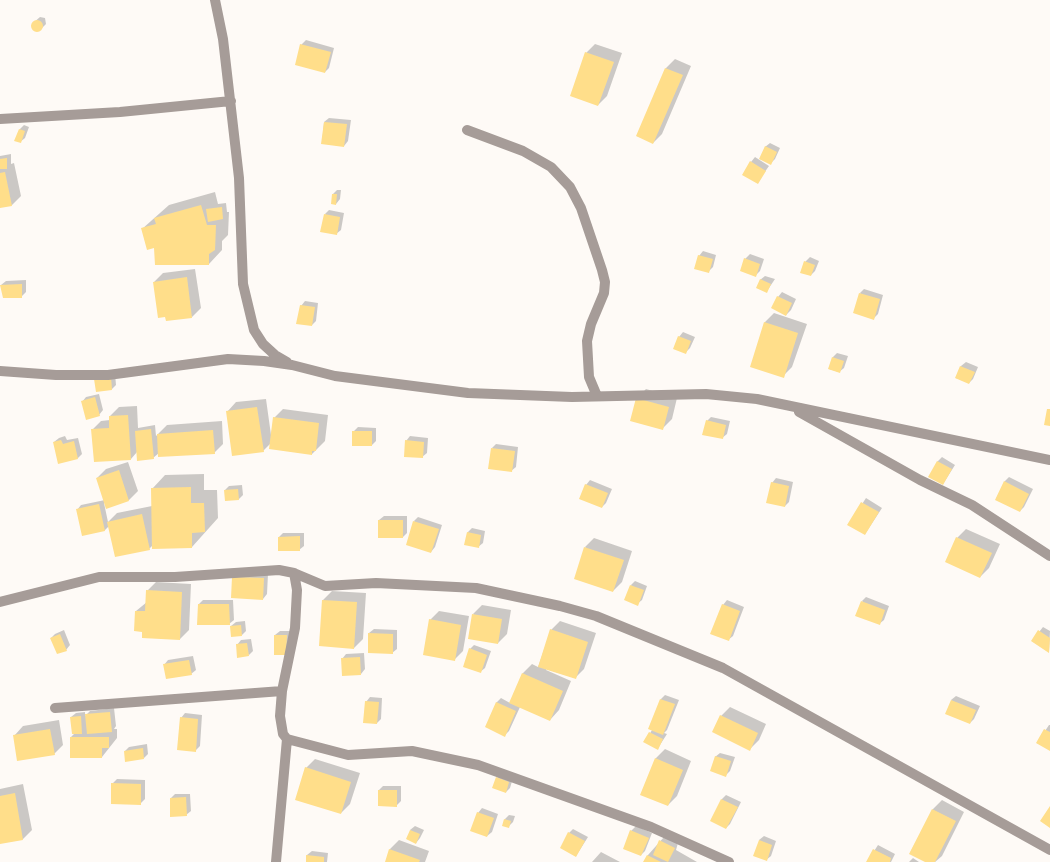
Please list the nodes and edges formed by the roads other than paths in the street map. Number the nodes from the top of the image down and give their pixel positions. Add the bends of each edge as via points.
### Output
1 (215, 0) edge
2 (231, 101) junction
3 (0, 119) edge
4 (467, 130) dead end
5 (292, 365) junction
6 (0, 371) edge
7 (598, 396) junction
8 (790, 408) junction
9 (1050, 460) edge
10 (1050, 556) edge
11 (294, 573) junction
12 (0, 602) edge
13 (282, 691) junction
14 (55, 708) dead end
15 (287, 739) junction
16 (1050, 850) edge
17 (276, 862) edge
18 (729, 862) edge

1 - 2 street
2 - 3 street via 120,112
2 - 5 street via 239,178 243,284 249,313 254,330 263,344
4 - 7 street via 523,151 551,167 570,187 581,208 605,282 604,293 587,341 589,377
5 - 6 street via 228,359 108,375
5 - 7 street via 335,376 468,393
7 - 8 street via 706,394 757,400
8 - 9 street
8 - 10 street via 920,480 972,505
11 - 12 street via 279,570 175,577 99,577
11 - 13 street via 297,590 295,628
11 - 16 street via 325,586 376,584 476,588 596,616 723,668
13 - 14 street
13 - 15 street via 280,716 283,734
15 - 17 street
15 - 18 street via 348,755 412,751 478,765 651,827

